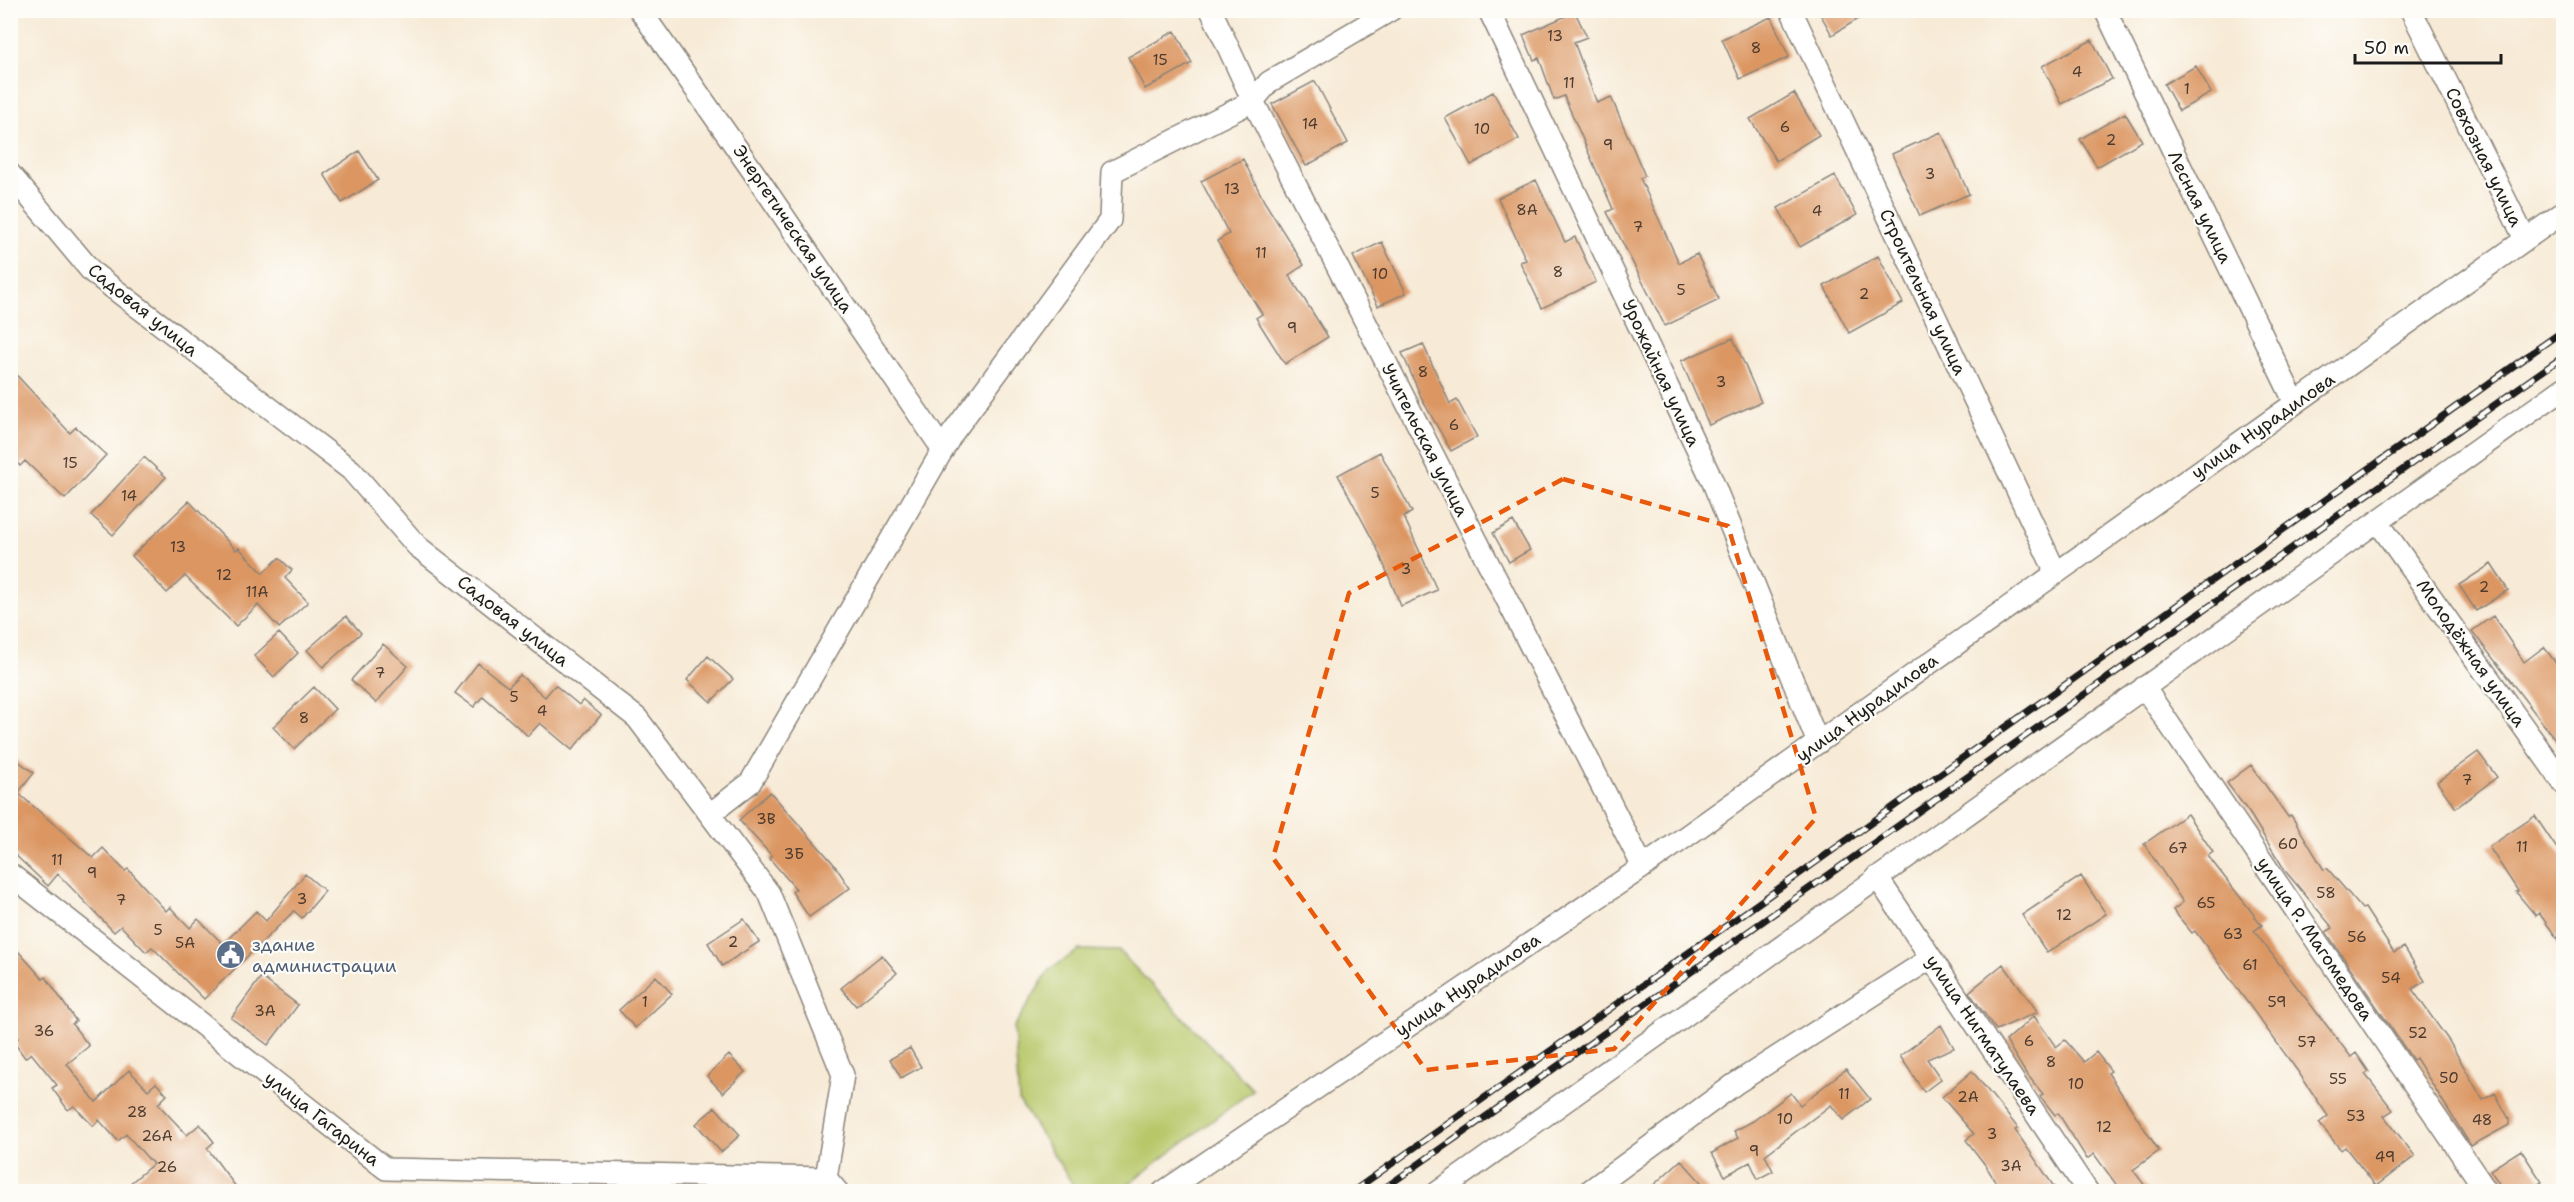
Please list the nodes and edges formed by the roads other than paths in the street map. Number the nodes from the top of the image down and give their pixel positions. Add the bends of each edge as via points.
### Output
1 (640, 10) edge
2 (1211, 10) edge
3 (1391, 10) edge
4 (1489, 10) edge
5 (1791, 10) edge
6 (2105, 10) edge
7 (2411, 10) edge
8 (1253, 101) junction
9 (10, 174) edge
10 (2564, 212) edge
11 (2525, 239) junction
12 (2564, 388) edge
13 (2295, 403) junction
14 (943, 450) junction
15 (2378, 522) junction
16 (2055, 573) junction
17 (2144, 687) junction
18 (1818, 743) junction
19 (2564, 784) edge
20 (710, 814) junction
21 (1643, 867) junction
22 (10, 874) edge
23 (1877, 878) junction
24 (1931, 958) junction
25 (832, 1184) edge
26 (1460, 1185) edge
27 (1162, 1191) edge
28 (1438, 1191) edge
29 (1588, 1191) edge
30 (2088, 1191) edge
31 (2487, 1191) edge

1 - 14 street, Энергетическая улица
2 - 8 street, Учительская улица
3 - 8 street via 1269,82
4 - 18 street, Урожайная улица via 1712,480
5 - 16 street, Строительная улица
6 - 13 street, Лесная улица
7 - 11 street, Совхозная улица
8 - 14 street via 1112,172 1110,220
8 - 21 street, Учительская улица
9 - 20 street, Садовая улица via 92,272 351,470 417,546 637,718
10 - 11 street, улица Нурадилова
11 - 13 street, улица Нурадилова
12 - 15 street
13 - 16 street, улица Нурадилова
14 - 20 street via 750,783
15 - 17 street
15 - 19 street, Молодёжная улица
16 - 18 street, улица Нурадилова
17 - 23 street
17 - 31 street, улица Р. Магомедова
18 - 21 street, улица Нурадилова
20 - 25 street, Садовая улица via 769,893 843,1075
21 - 27 street, улица Нурадилова
22 - 25 street, улица Гагарина via 386,1169
23 - 24 street, улица Нигматулаева
23 - 26 street
24 - 29 street via 1735,1084
24 - 30 street, улица Нигматулаева
26 - 28 street

